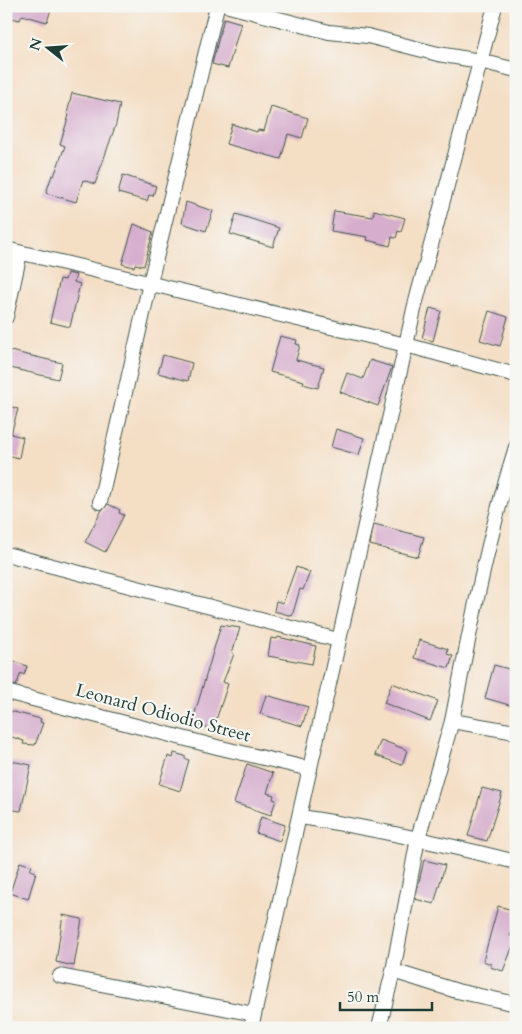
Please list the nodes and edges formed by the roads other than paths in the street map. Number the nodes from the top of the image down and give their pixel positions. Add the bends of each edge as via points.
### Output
1 (217, 6) edge
2 (229, 6) edge
3 (495, 6) edge
4 (480, 61) junction
5 (516, 70) edge
6 (13, 251) edge
7 (150, 283) junction
8 (6, 317) edge
9 (406, 345) junction
10 (516, 375) edge
11 (516, 447) edge
12 (513, 465) edge
13 (100, 502) dead end
14 (6, 554) edge
15 (338, 640) junction
16 (6, 692) edge
17 (452, 721) junction
18 (516, 732) edge
19 (310, 769) junction
20 (300, 817) junction
21 (418, 838) junction
22 (516, 862) edge
23 (393, 971) junction
24 (60, 976) dead end
25 (516, 1004) edge
26 (254, 1014) junction
27 (251, 1028) edge
28 (380, 1028) edge

1 - 7 street
2 - 4 street via 329,32 368,36
3 - 4 street
4 - 5 street
4 - 9 street
6 - 7 street
6 - 8 street
7 - 9 street
7 - 13 street
9 - 10 street
9 - 15 street
11 - 12 street
12 - 17 street via 490,536
14 - 15 street
15 - 19 street
16 - 19 street, Leonard Odiodio Street
17 - 18 street
17 - 21 street
19 - 20 street
20 - 21 street
20 - 26 street
21 - 22 street
21 - 23 street
23 - 25 street via 457,991
23 - 28 street
24 - 26 street
26 - 27 street

